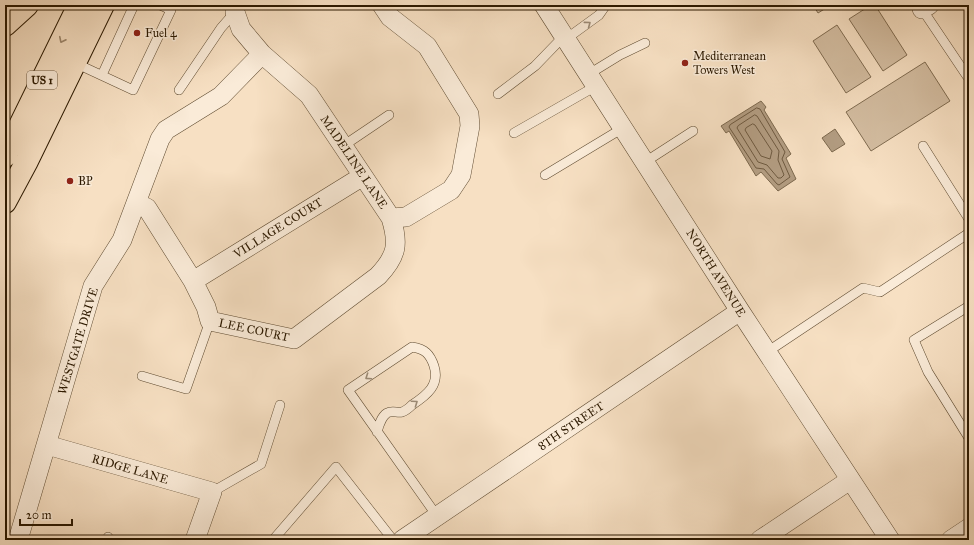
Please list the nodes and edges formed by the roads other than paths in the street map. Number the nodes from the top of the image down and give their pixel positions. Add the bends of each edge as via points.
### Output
1 (27, 5) edge
2 (79, 5) edge
3 (103, 5) edge
4 (134, 5) edge
5 (160, 5) edge
6 (382, 5) edge
7 (544, 5) edge
8 (606, 5) edge
9 (925, 7) edge
10 (235, 8) edge
11 (5, 25) edge
12 (565, 38) junction
13 (645, 43) dead end
14 (262, 54) junction
15 (75, 63) junction
16 (969, 74) edge
17 (102, 75) junction
18 (593, 80) junction
19 (179, 90) dead end
20 (498, 94) dead end
21 (389, 115) dead end
22 (48, 119) junction
23 (623, 128) junction
24 (694, 131) dead end
25 (514, 134) dead end
26 (343, 146) junction
27 (923, 146) dead end
28 (5, 156) edge
29 (645, 162) junction
30 (544, 175) dead end
31 (363, 176) junction
32 (5, 202) edge
33 (136, 203) junction
34 (5, 216) edge
35 (392, 218) junction
36 (969, 219) edge
37 (969, 233) edge
38 (192, 281) junction
39 (969, 306) edge
40 (740, 311) junction
41 (210, 321) junction
42 (767, 352) junction
43 (142, 376) dead end
44 (280, 405) dead end
45 (378, 432) junction
46 (969, 438) edge
47 (47, 445) junction
48 (850, 480) junction
49 (212, 492) junction
50 (437, 516) junction
51 (969, 528) edge
52 (18, 540) edge
53 (195, 540) edge
54 (273, 540) edge
55 (393, 540) edge
56 (402, 540) edge
57 (760, 540) edge
58 (890, 540) edge
59 (952, 540) edge

1 - 11 main road
2 -> 28 main road, US 1
3 - 15 main road, US 1
4 - 17 lane
5 - 17 lane via 171,10 133,90
6 - 35 street, MADELINE LANE via 390,17 427,46 469,114 470,126 461,175 450,190 406,217
7 - 12 street, NORTH AVENUE
12 -> 8 lane via 598,15
9 - 16 lane via 967,76
10 - 14 street, MADELINE LANE via 241,29
10 - 19 lane
12 - 18 street, NORTH AVENUE
12 - 20 lane
13 - 18 lane via 620,55
14 - 26 street, MADELINE LANE via 309,95
14 - 33 street, WESTGATE DRIVE via 221,96 166,130 160,139
15 - 17 lane
15 - 22 main road, US 1
18 - 23 street, NORTH AVENUE
18 - 25 lane
21 - 26 lane
22 - 32 main road, US 1
22 - 34 main road
23 - 29 street, NORTH AVENUE
23 - 30 lane
24 - 29 lane
26 - 31 street, MADELINE LANE
27 - 36 lane
29 - 40 street, NORTH AVENUE
31 - 35 street, MADELINE LANE
31 - 38 street, VILLAGE COURT
33 - 38 street via 147,208
33 - 47 street, WESTGATE DRIVE via 122,240 93,286
35 - 41 street, LEE COURT via 396,233 395,249 389,265 294,339
37 - 42 lane via 880,292 864,288
38 - 41 street via 206,307
39 - 46 lane via 914,340 928,372
40 - 42 street, NORTH AVENUE
40 - 50 street, 8TH STREET
41 - 43 lane, LEE COURT via 186,389
42 - 48 street, NORTH AVENUE
44 - 49 lane via 261,464
45 -> 45 lane via 380,420 387,412 402,412 431,391 435,370 431,357 421,349 412,347 348,390
45 - 50 lane
47 - 49 street, RIDGE LANE
47 - 52 street, WESTGATE DRIVE
48 - 57 street
48 - 58 street, NORTH AVENUE
49 - 53 street
50 - 56 street, 8TH STREET
51 - 59 street
54 - 55 lane via 336,467

